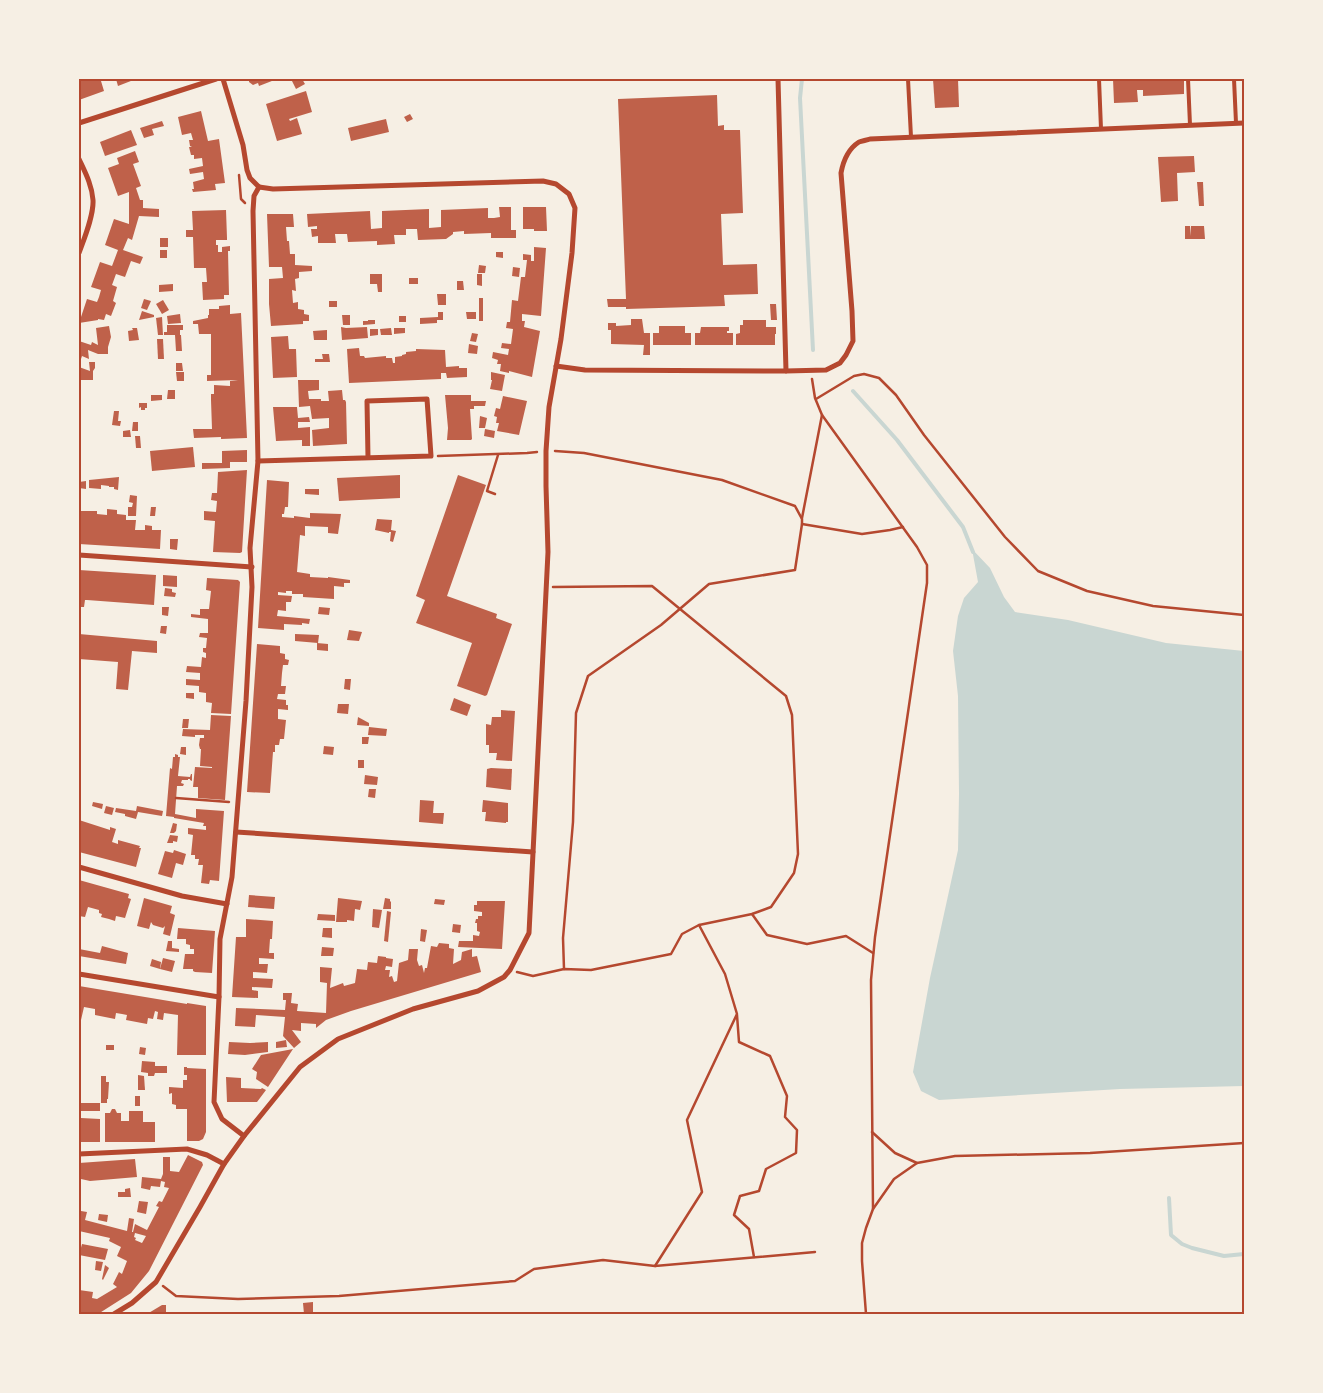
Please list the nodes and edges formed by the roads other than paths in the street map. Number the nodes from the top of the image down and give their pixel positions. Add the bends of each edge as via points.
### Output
1 (216, 79) edge
2 (223, 79) edge
3 (778, 79) edge
4 (908, 79) edge
5 (1099, 79) edge
6 (1188, 79) edge
7 (1234, 79) edge
8 (1244, 122) edge
9 (79, 123) edge
10 (1236, 123) junction
11 (1190, 125) junction
12 (1244, 127) edge
13 (1101, 129) junction
14 (911, 137) junction
15 (79, 159) edge
16 (259, 187) junction
17 (79, 253) edge
18 (556, 366) junction
19 (786, 371) junction
20 (368, 458) junction
21 (258, 461) junction
22 (79, 555) edge
23 (252, 566) junction
24 (236, 832) junction
25 (533, 852) junction
26 (79, 867) edge
27 (227, 904) junction
28 (79, 974) edge
29 (219, 997) junction
30 (244, 1136) junction
31 (79, 1154) edge
32 (224, 1164) junction
33 (114, 1314) edge

1 - 9 street
2 - 16 street via 243,145 247,170
3 - 19 street
4 - 14 lane
5 - 13 lane
6 - 11 lane
7 - 10 lane
8 - 10 street
10 - 11 street
10 - 12 street
11 - 13 street
13 - 14 street
14 - 19 street via 858,142 842,164 840,173 852,341 840,363 826,370
15 - 17 street via 93,201 90,223
16 - 18 street via 543,181 556,184 569,194 575,208
16 - 21 street via 254,196 253,211
18 - 19 street via 585,370
18 - 25 street via 546,451 547,587
20 - 20 street via 431,456 427,399 367,402
20 - 21 street
21 - 23 street via 250,548
22 - 23 street
23 - 24 street
24 - 25 street
24 - 27 street
25 - 30 street via 528,933 504,977 478,991 413,1009 338,1038 300,1067
26 - 27 street via 182,896
27 - 29 street via 220,939
28 - 29 street
29 - 30 street via 214,1102 222,1119
30 - 32 street
31 - 32 street via 187,1149
32 - 33 street via 156,1282

